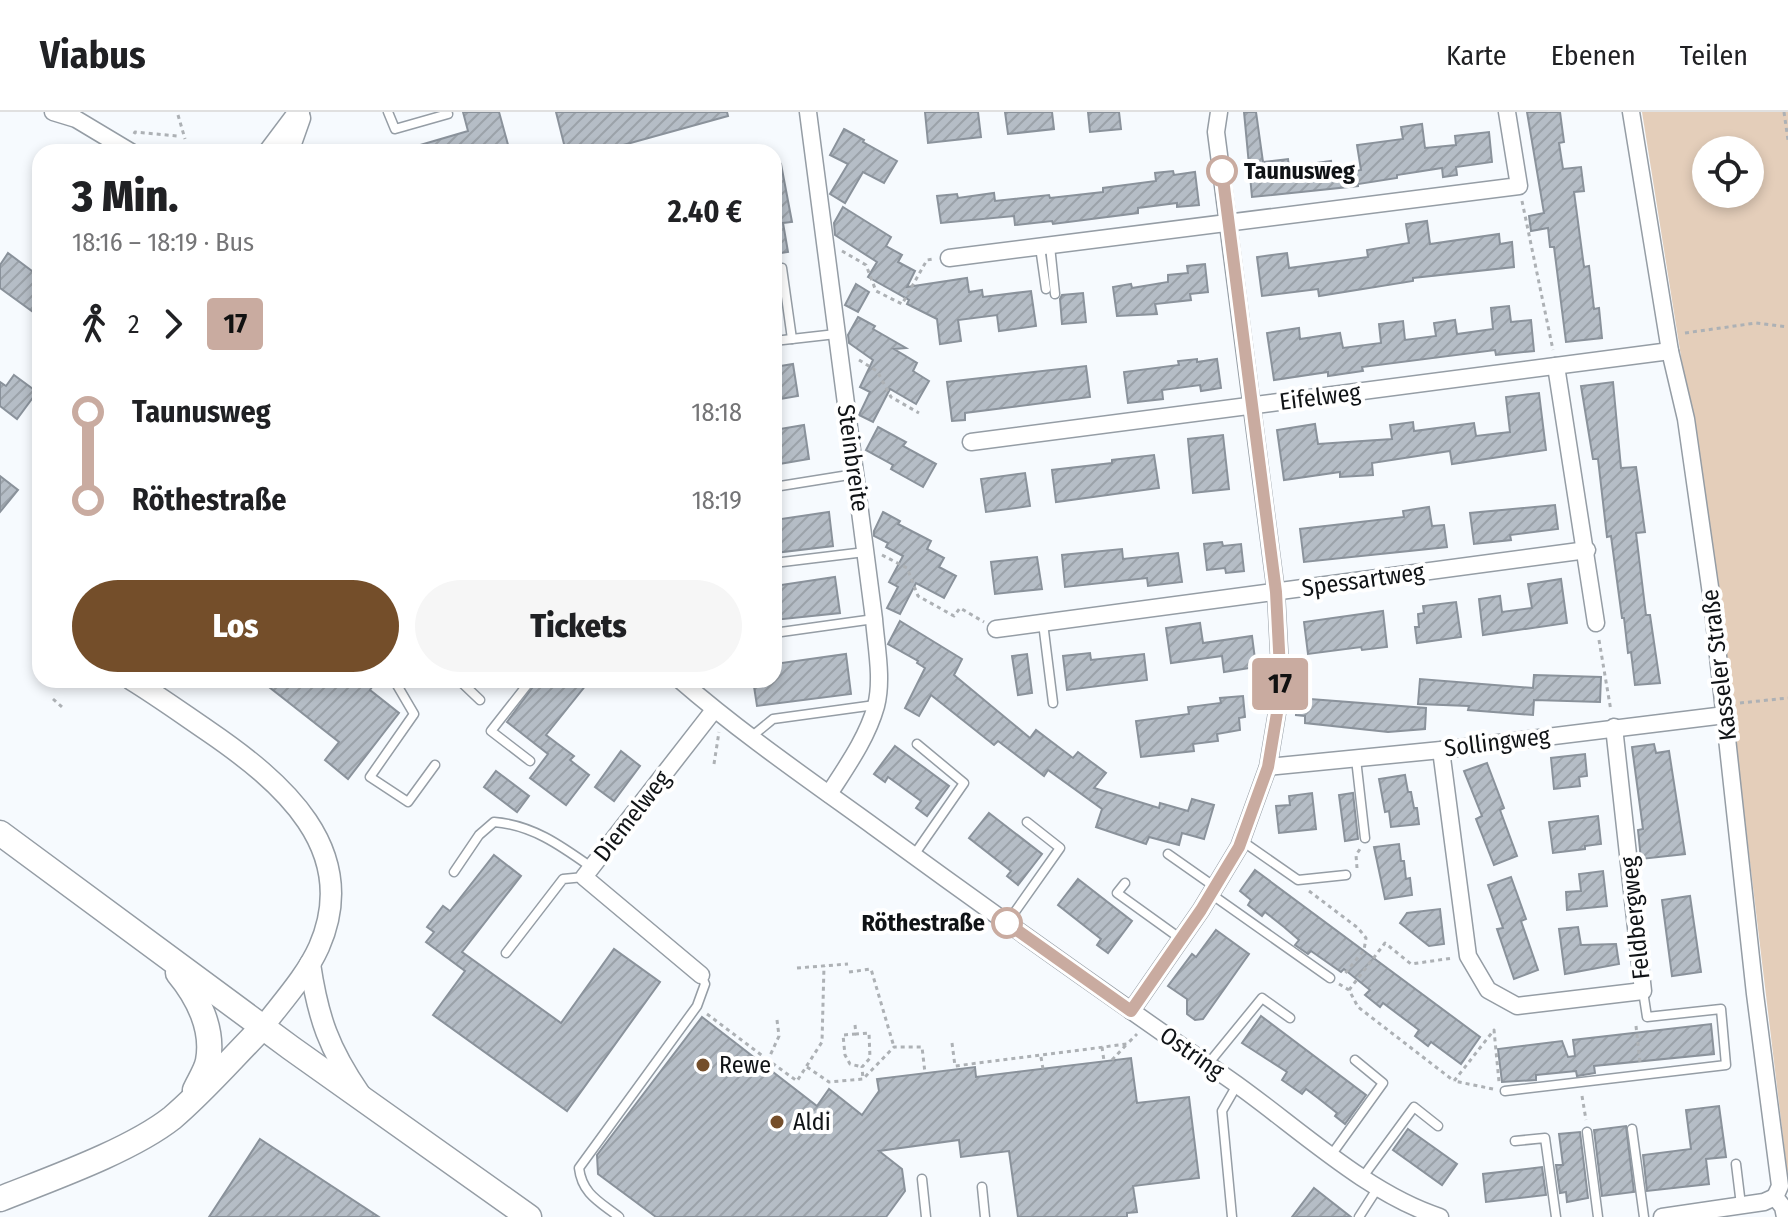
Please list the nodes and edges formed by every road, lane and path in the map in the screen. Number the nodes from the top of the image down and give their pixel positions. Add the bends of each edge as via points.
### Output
1 (53, 112) edge
2 (301, 112) edge
3 (388, 112) edge
4 (808, 112) edge
5 (1219, 112) edge
6 (1507, 112) edge
7 (1631, 112) edge
8 (1784, 112) edge
9 (448, 114) dead end
10 (178, 115) dead end
11 (177, 136) dead end
12 (185, 139) dead end
13 (1788, 140) edge
14 (119, 144) edge
15 (132, 144) edge
16 (275, 144) edge
17 (291, 144) edge
18 (1519, 186) junction
19 (1230, 224) junction
20 (825, 242) junction
21 (1045, 246) junction
22 (949, 258) joint
23 (782, 268) dead end
24 (1046, 289) dead end
25 (1055, 294) dead end
26 (1788, 327) edge
27 (792, 339) junction
28 (782, 340) edge
29 (837, 341) junction
30 (1669, 344) junction
31 (1556, 366) junction
32 (1253, 406) junction
33 (919, 413) dead end
34 (971, 442) dead end
35 (855, 474) junction
36 (782, 486) edge
37 (865, 549) junction
38 (1587, 550) junction
39 (782, 562) edge
40 (1276, 592) junction
41 (874, 619) junction
42 (1043, 623) junction
43 (1596, 623) joint
44 (996, 629) joint
45 (782, 632) edge
46 (148, 688) edge
47 (399, 688) edge
48 (467, 688) edge
49 (525, 688) edge
50 (689, 688) edge
51 (1788, 698) edge
52 (53, 699) dead end
53 (480, 700) dead end
54 (1053, 703) dead end
55 (876, 705) junction
56 (62, 707) dead end
57 (1725, 710) junction
58 (720, 714) junction
59 (1614, 727) junction
60 (751, 737) junction
61 (917, 744) dead end
62 (1441, 750) junction
63 (1356, 758) junction
64 (530, 761) dead end
65 (714, 764) dead end
66 (435, 765) dead end
67 (1268, 767) junction
68 (829, 794) junction
69 (1027, 822) dead end
70 (0, 833) edge
71 (1365, 838) joint
72 (1242, 841) junction
73 (1168, 854) dead end
74 (914, 856) junction
75 (1358, 871) dead end
76 (454, 872) dead end
77 (588, 872) junction
78 (1346, 875) dead end
79 (1298, 880) junction
80 (1125, 883) dead end
81 (1213, 890) junction
82 (1007, 923) junction
83 (1181, 939) junction
84 (158, 950) junction
85 (506, 953) dead end
86 (1468, 956) junction
87 (310, 964) junction
88 (848, 964) dead end
89 (824, 966) junction
90 (797, 968) dead end
91 (849, 972) dead end
92 (701, 975) joint
93 (1334, 980) junction
94 (1349, 990) junction
95 (1638, 992) junction
96 (697, 1006) junction
97 (1131, 1011) junction
98 (1290, 1018) dead end
99 (777, 1020) dead end
100 (1148, 1022) junction
101 (855, 1025) dead end
102 (263, 1027) junction
103 (856, 1034) junction
104 (952, 1043) dead end
105 (1127, 1044) junction
106 (894, 1047) junction
107 (1102, 1047) junction
108 (1041, 1056) junction
109 (768, 1060) junction
110 (1112, 1060) dead end
111 (1355, 1060) dead end
112 (1104, 1061) dead end
113 (1208, 1064) junction
114 (807, 1066) junction
115 (862, 1067) junction
116 (1043, 1069) dead end
117 (925, 1073) dead end
118 (1641, 1074) junction
119 (863, 1079) junction
120 (797, 1081) junction
121 (1454, 1081) junction
122 (1581, 1083) junction
123 (1237, 1085) junction
124 (793, 1087) dead end
125 (1505, 1091) dead end
126 (191, 1099) junction
127 (364, 1100) junction
128 (1438, 1126) dead end
129 (1632, 1129) dead end
130 (1587, 1132) joint
131 (1515, 1141) dead end
132 (1332, 1154) junction
133 (1736, 1164) dead end
134 (1362, 1178) junction
135 (922, 1179) dead end
136 (982, 1187) dead end
137 (1377, 1189) junction
138 (1775, 1197) junction
139 (0, 1199) edge
140 (1741, 1205) junction
141 (1418, 1214) edge
142 (1697, 1214) edge
143 (529, 1217) edge
144 (619, 1217) edge
145 (926, 1217) edge
146 (985, 1217) edge
147 (1232, 1217) edge
148 (1359, 1217) edge
149 (1440, 1217) edge
150 (1556, 1217) edge
151 (1598, 1217) edge
152 (1644, 1217) edge
153 (1662, 1217) edge
154 (1785, 1217) edge

1 - 14 street
2 - 16 street
2 - 17 street
3 - 9 lane via 395,129
4 - 20 street, Steinbreite
5 - 19 street via 1216,132
6 - 18 street
7 - 30 street, Kasseler Straße
8 - 13 path
10 - 12 path
11 - 15 path via 135,132
18 - 19 street
18 - 31 path
19 - 21 street
19 - 32 street
20 - 22 path via 866,265 876,291 902,304 927,260
20 - 29 street, Steinbreite
21 - 22 street
21 - 24 lane
21 - 25 lane
23 - 27 lane
26 - 30 path via 1756,323
27 - 28 lane
27 - 29 lane
29 - 33 path via 877,371 891,397
29 - 35 street, Steinbreite
30 - 31 street, Eifelweg
30 - 57 street, Kasseler Straße via 1686,419
31 - 32 street, Eifelweg
31 - 38 street
32 - 34 street, Eifelweg
32 - 40 street
35 - 36 lane
35 - 37 street, Steinbreite
37 - 39 lane
37 - 41 street, Steinbreite
37 - 44 path via 907,568 918,596 954,616 960,608
38 - 40 street, Spessartweg
38 - 43 street
40 - 42 street, Spessartweg
40 - 67 street via 1281,689
41 - 45 lane
41 - 55 street, Steinbreite
42 - 44 street, Spessartweg
42 - 54 lane
43 - 59 path
46 - 87 street via 258,768 311,824 330,878 327,923
47 - 66 lane via 414,714 370,777 408,802
48 - 53 lane
49 - 64 lane via 491,731
50 - 58 street, Ostring
51 - 57 path
52 - 56 path
55 - 60 lane via 773,719
55 - 68 street, Steinbreite via 864,737
57 - 59 street, Sollingweg
57 - 138 street, Kasseler Straße via 1780,1186
58 - 60 street, Ostring
58 - 65 path
58 - 77 street, Diemelweg
59 - 62 street, Sollingweg
59 - 95 street, Feldbergweg
60 - 68 street, Ostring
61 - 74 lane via 964,783
62 - 63 street, Sollingweg
62 - 86 street, Feldbergweg
63 - 67 street, Sollingweg
63 - 71 lane
67 - 72 street
68 - 74 street, Ostring
69 - 82 lane via 1060,848
70 - 84 main road
71 - 75 path via 1356,855
72 - 79 lane
72 - 81 street
73 - 81 lane
74 - 82 street, Ostring
76 - 77 lane via 494,822 540,833
77 - 85 lane via 563,879
77 - 92 street, Diemelweg
78 - 79 lane
79 - 93 path via 1366,938 1364,950
80 - 83 lane via 1117,893
81 - 83 street
81 - 93 lane
82 - 97 street, Ostring
83 - 97 street
84 - 102 main road
84 - 126 main road via 195,997 206,1025 208,1063
86 - 94 path via 1411,964 1385,943
86 - 95 street, Feldbergweg via 1488,990 1517,1006
87 - 102 street
87 - 127 street via 320,1021
88 - 89 path
89 - 90 path
89 - 114 path via 822,1042
91 - 106 path via 871,969
92 - 96 lane via 705,984
93 - 94 path
94 - 121 path via 1358,1007
95 - 118 path
95 - 118 lane via 1647,1017 1721,1009 1726,1065
96 - 109 path
96 - 144 lane via 579,1168 589,1193
97 - 100 street, Ostring
98 - 113 lane via 1262,998
99 - 109 path via 779,1036
100 - 105 path
100 - 113 street, Ostring
101 - 103 path
102 - 126 main road
102 - 127 main road
103 - 115 path via 869,1033 870,1058
103 - 115 path via 843,1035 845,1055 850,1064
104 - 108 path via 955,1066
105 - 107 path
105 - 110 path
106 - 117 path via 922,1047
106 - 119 path
107 - 108 path
107 - 112 path
108 - 116 path
109 - 120 path
111 - 132 lane via 1383,1083
113 - 123 street, Ostring
114 - 119 path via 829,1082
114 - 120 path
115 - 119 path
118 - 122 lane
120 - 124 path
121 - 121 path via 1462,1070 1494,1030 1500,1091
122 - 125 lane
122 - 130 path
123 - 132 street, Ostring
123 - 147 lane via 1222,1111
126 - 139 main road via 170,1119 127,1144
127 - 143 main road
128 - 134 lane via 1414,1107
129 - 152 lane
130 - 151 lane
131 - 150 lane via 1545,1138
132 - 134 street, Ostring
133 - 140 lane
134 - 137 street, Ostring
135 - 145 lane
136 - 146 lane
137 - 141 street, Ostring
137 - 148 lane
138 - 140 street
138 - 154 street, Kasseler Straße
140 - 142 street
141 - 149 street, Ostring
142 - 153 street

